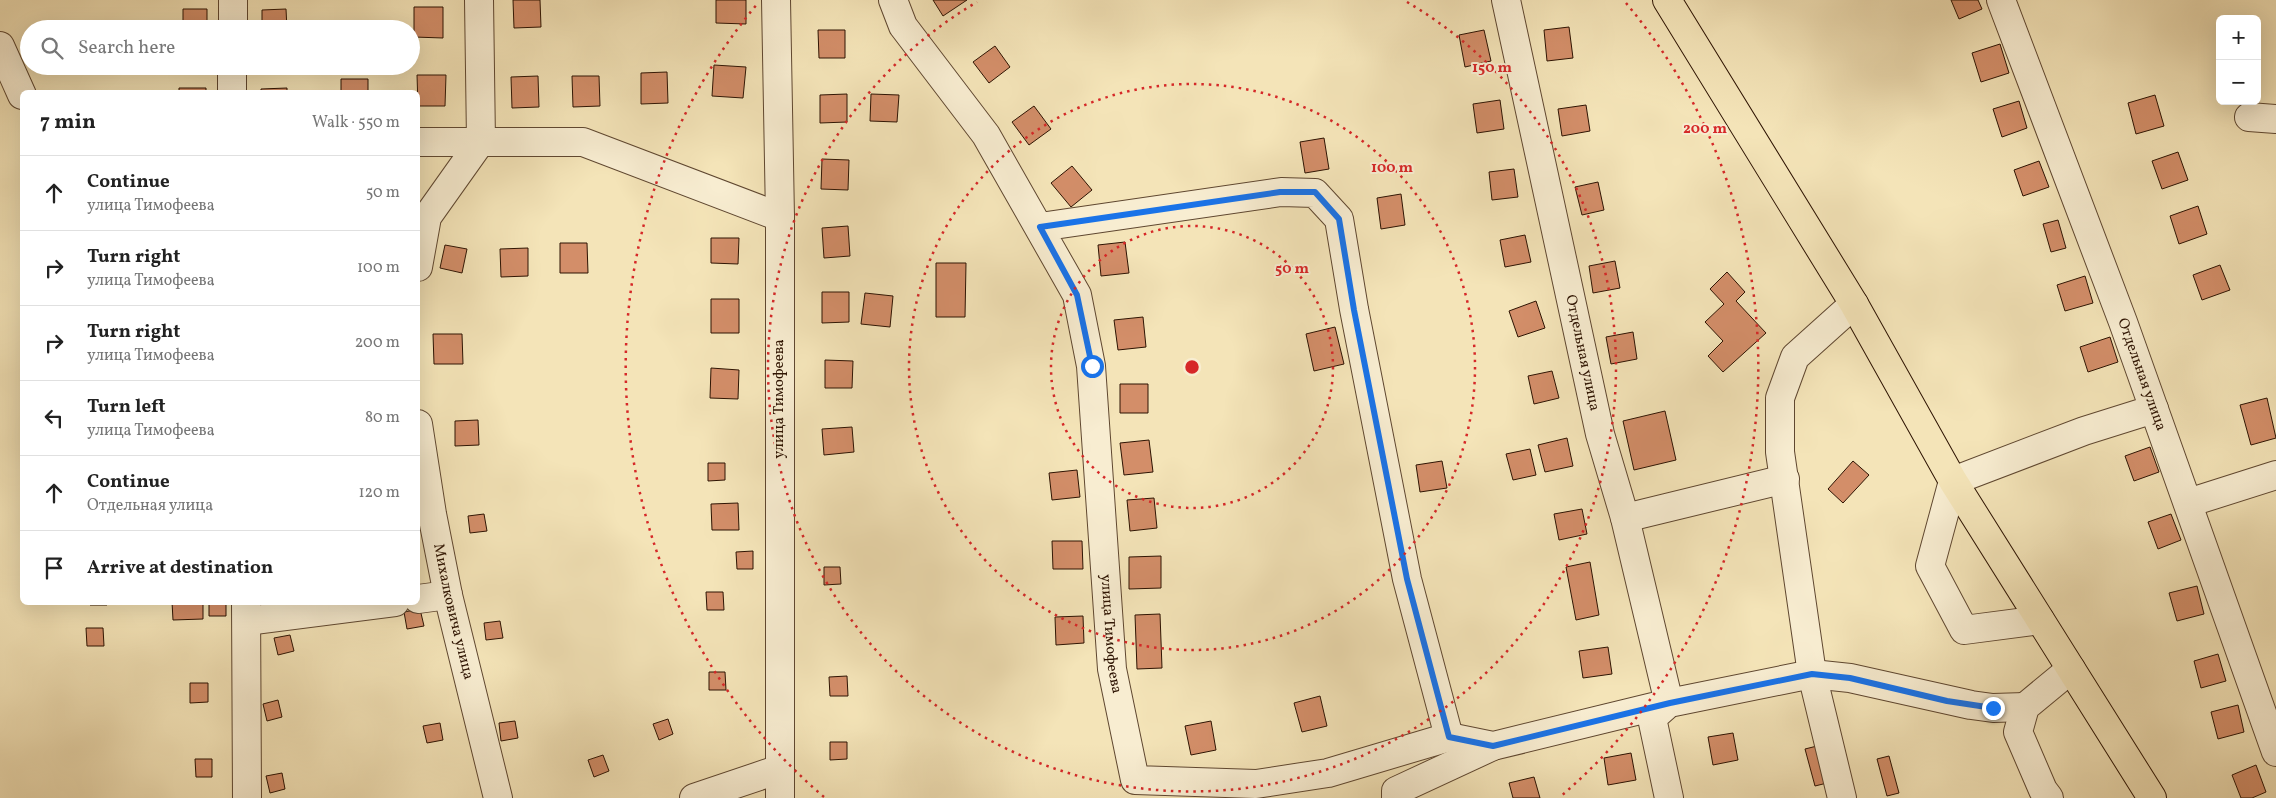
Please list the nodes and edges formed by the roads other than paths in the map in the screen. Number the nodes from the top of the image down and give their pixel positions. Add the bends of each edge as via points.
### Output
1 (233, 0) edge
2 (479, 0) edge
3 (776, 0) edge
4 (893, 0) edge
5 (1506, 0) edge
6 (1667, 0) edge
7 (2002, 0) edge
8 (232, 20) edge
9 (0, 46) edge
10 (232, 75) edge
11 (232, 90) edge
12 (20, 91) edge
13 (2249, 117) dead end
14 (2276, 119) edge
15 (481, 141) junction
16 (420, 142) edge
17 (780, 218) junction
18 (1040, 227) junction
19 (420, 256) edge
20 (1854, 304) junction
21 (2154, 410) junction
22 (420, 437) edge
23 (2276, 474) edge
24 (1784, 479) junction
25 (1953, 481) junction
26 (2188, 503) junction
27 (1625, 518) junction
28 (448, 595) junction
29 (420, 600) edge
30 (351, 605) edge
31 (247, 612) edge
32 (2040, 620) junction
33 (2071, 669) junction
34 (1812, 674) junction
35 (1670, 703) junction
36 (2025, 708) junction
37 (1449, 737) junction
38 (1493, 746) junction
39 (2276, 752) edge
40 (780, 769) junction
41 (1137, 789) edge
42 (247, 798) edge
43 (498, 798) edge
44 (694, 798) edge
45 (780, 798) edge
46 (1396, 798) edge
47 (1669, 798) edge
48 (1842, 798) edge
49 (2049, 798) edge
50 (2152, 798) edge

1 - 8 street
2 - 15 street
3 - 17 street, улица Тимофеева
4 - 18 street, улица Тимофеева via 903,26 986,135
5 - 27 street, Отдельная улица via 1600,434
6 - 20 main road
7 - 21 street, Отдельная улица
9 - 12 street
10 - 11 street
13 - 14 street
15 - 16 street
15 - 17 street via 583,142
15 - 19 street via 427,217
17 - 40 street, улица Тимофеева
18 - 37 street via 1280,192 1315,192 1339,219 1407,579
18 - 41 street, улица Тимофеева via 1077,295 1092,366 1112,669
20 - 24 street via 1795,357 1780,398 1780,452
20 - 25 main road
21 - 25 street via 2084,431
21 - 26 street, Отдельная улица
22 - 28 street, Михалковича улица
23 - 26 street
24 - 27 street
24 - 34 street
25 - 32 main road
25 - 32 street via 1930,566 1964,630
26 - 39 street, Отдельная улица
27 - 35 street, Отдельная улица
28 - 29 street
28 - 43 street, Михалковича улица
30 - 31 street
31 - 42 street
32 - 33 main road
33 - 36 street
33 - 50 main road
34 - 35 street
34 - 36 street via 1850,678 1971,705
34 - 48 street
35 - 38 street, улица Тимофеева
35 - 47 street via 1652,718
36 - 49 street via 2018,732
37 - 38 street, улица Тимофеева
37 - 41 street, улица Тимофеева via 1328,773 1256,784
38 - 46 street via 1396,791
40 - 44 street
40 - 45 street, улица Тимофеева

